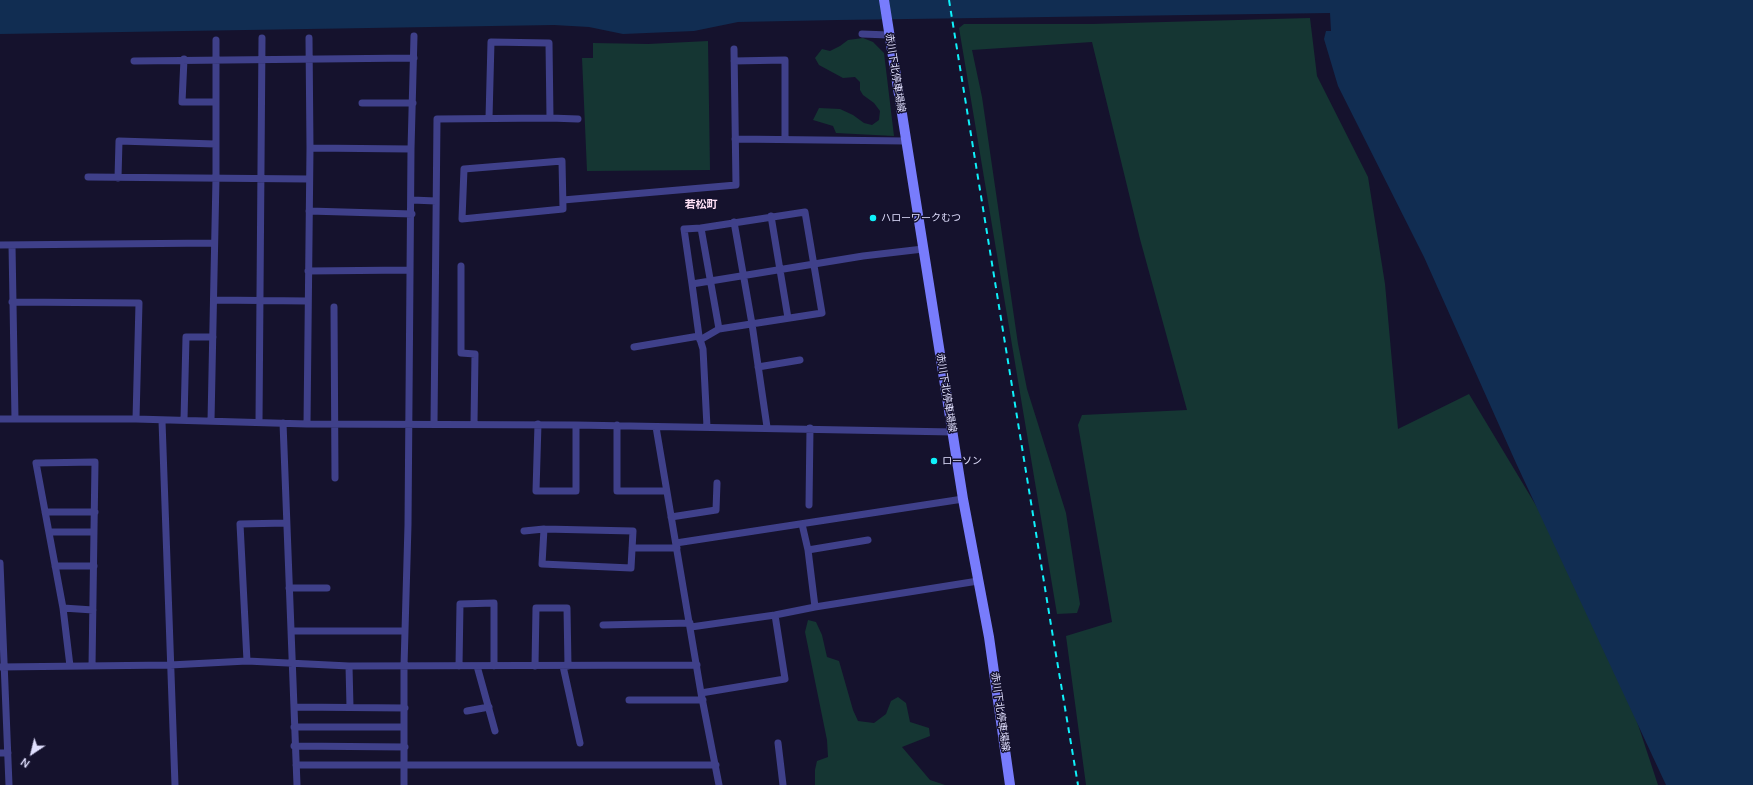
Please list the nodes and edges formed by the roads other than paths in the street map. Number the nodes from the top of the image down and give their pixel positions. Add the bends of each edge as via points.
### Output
1 (884, 0) edge
2 (862, 34) dead end
3 (889, 35) junction
4 (414, 36) dead end
5 (262, 38) dead end
6 (309, 38) dead end
7 (216, 40) dead end
8 (734, 49) dead end
9 (414, 58) junction
10 (216, 59) junction
11 (262, 59) junction
12 (310, 59) junction
13 (184, 60) junction
14 (134, 61) dead end
15 (734, 61) junction
16 (215, 102) junction
17 (362, 103) dead end
18 (413, 103) junction
19 (489, 118) junction
20 (550, 118) junction
21 (578, 119) dead end
22 (735, 139) junction
23 (784, 139) junction
24 (906, 141) junction
25 (215, 144) junction
26 (310, 148) junction
27 (411, 149) junction
28 (88, 177) dead end
29 (118, 178) junction
30 (216, 178) junction
31 (309, 179) junction
32 (261, 180) junction
33 (412, 200) junction
34 (563, 200) junction
35 (436, 201) junction
36 (308, 211) junction
37 (412, 214) junction
38 (771, 216) junction
39 (734, 222) junction
40 (702, 228) junction
41 (214, 243) junction
42 (0, 245) edge
43 (12, 245) junction
44 (923, 249) junction
45 (814, 264) junction
46 (461, 266) dead end
47 (780, 269) junction
48 (410, 270) junction
49 (308, 271) junction
50 (743, 275) junction
51 (711, 280) junction
52 (692, 284) junction
53 (214, 300) junction
54 (259, 301) junction
55 (307, 301) junction
56 (12, 302) junction
57 (334, 307) dead end
58 (788, 318) junction
59 (752, 324) junction
60 (719, 329) junction
61 (213, 336) junction
62 (700, 338) junction
63 (634, 347) dead end
64 (800, 360) dead end
65 (758, 367) junction
66 (0, 419) edge
67 (15, 419) junction
68 (136, 420) junction
69 (184, 420) junction
70 (162, 421) junction
71 (211, 421) junction
72 (259, 422) junction
73 (283, 423) junction
74 (335, 423) junction
75 (307, 424) junction
76 (408, 424) junction
77 (434, 424) junction
78 (474, 424) junction
79 (538, 424) junction
80 (576, 425) junction
81 (617, 425) junction
82 (656, 427) junction
83 (707, 427) junction
84 (767, 427) junction
85 (810, 428) junction
86 (953, 432) junction
87 (335, 478) dead end
88 (717, 483) dead end
89 (666, 491) junction
90 (963, 499) junction
91 (810, 505) dead end
92 (45, 512) junction
93 (95, 512) junction
94 (671, 516) junction
95 (286, 523) junction
96 (802, 524) junction
97 (544, 529) junction
98 (524, 531) dead end
99 (49, 532) junction
100 (94, 532) junction
101 (868, 540) dead end
102 (676, 546) junction
103 (632, 548) junction
104 (808, 550) junction
105 (0, 563) edge
106 (55, 566) junction
107 (94, 566) junction
108 (978, 581) junction
109 (289, 588) junction
110 (327, 588) dead end
111 (815, 607) junction
112 (63, 608) junction
113 (93, 610) junction
114 (775, 616) junction
115 (603, 625) dead end
116 (690, 625) junction
117 (291, 631) junction
118 (405, 631) junction
119 (247, 661) junction
120 (292, 662) junction
121 (170, 665) junction
122 (697, 665) junction
123 (70, 666) junction
124 (92, 666) junction
125 (350, 666) junction
126 (404, 666) junction
127 (459, 666) junction
128 (477, 666) junction
129 (494, 666) junction
130 (535, 666) junction
131 (566, 666) junction
132 (2, 667) edge
133 (702, 697) junction
134 (629, 700) dead end
135 (350, 706) junction
136 (294, 707) junction
137 (488, 707) junction
138 (405, 708) junction
139 (467, 711) dead end
140 (294, 727) junction
141 (404, 727) junction
142 (495, 731) dead end
143 (778, 742) dead end
144 (580, 743) dead end
145 (294, 746) junction
146 (405, 747) junction
147 (0, 753) edge
148 (8, 753) junction
149 (405, 764) junction
150 (296, 765) junction
151 (716, 765) junction
152 (9, 785) edge
153 (175, 785) edge
154 (297, 785) edge
155 (404, 785) edge
156 (719, 785) edge
157 (783, 785) edge
158 (1010, 785) edge

1 - 3 main road, 赤川下北停車場線
2 - 3 street
3 - 24 main road, 赤川下北停車場線
4 - 9 street
5 - 11 street
6 - 12 street
7 - 10 street
8 - 15 street
9 - 12 street
9 - 18 street
10 - 11 street
10 - 13 street
10 - 16 street
11 - 12 street
11 - 32 street
12 - 26 street
13 - 14 street
13 - 16 street via 182,102
15 - 22 street
15 - 23 street via 785,60
16 - 25 street
17 - 18 street
18 - 27 street
19 - 20 street
19 - 20 street via 491,42 549,43
19 - 35 street via 437,119
20 - 21 street
22 - 23 street
22 - 34 street via 736,185
23 - 24 street
24 - 44 main road, 赤川下北停車場線
25 - 29 street via 119,141
25 - 30 street
26 - 27 street
26 - 31 street
27 - 33 street
28 - 29 street
29 - 30 street
30 - 32 street
30 - 41 street
31 - 32 street
31 - 36 street
32 - 54 street
33 - 35 street
33 - 37 street
34 - 34 street via 562,161 464,169 462,219 563,210
35 - 77 street
36 - 37 street
36 - 49 street
37 - 48 street
38 - 39 street
38 - 45 street via 806,212
38 - 47 street
39 - 40 street
39 - 50 street
40 - 51 street
40 - 52 street via 684,229
41 - 43 street
41 - 53 street
42 - 43 street
43 - 56 street
44 - 45 street
44 - 86 main road, 赤川下北停車場線
45 - 47 street
45 - 58 street via 822,313
46 - 78 street via 461,353 475,354
47 - 50 street
47 - 58 street
48 - 49 street
48 - 76 street
49 - 55 street
50 - 51 street
50 - 59 street
51 - 52 street
51 - 60 street
52 - 62 street
53 - 54 street
53 - 61 street
54 - 55 street
54 - 72 street
55 - 75 street
56 - 67 street
56 - 68 street via 139,303
57 - 74 street
58 - 59 street
59 - 60 street
59 - 65 street
60 - 62 street
61 - 69 street via 186,337
61 - 71 street
62 - 63 street
62 - 83 street via 703,349
64 - 65 street
65 - 84 street
66 - 67 street
67 - 68 street
68 - 70 street
69 - 70 street
69 - 71 street
70 - 121 street
71 - 72 street
72 - 73 street
73 - 75 street
73 - 95 street
74 - 75 street
74 - 76 street
74 - 87 street
76 - 77 street
76 - 118 street
77 - 78 street
78 - 79 street
79 - 80 street
79 - 80 street via 536,490 576,491
80 - 81 street
81 - 82 street
81 - 89 street via 617,491
82 - 83 street
82 - 89 street
83 - 84 street
84 - 85 street
85 - 86 street
85 - 91 street
86 - 90 main road, 赤川下北停車場線
88 - 94 street via 716,510
89 - 94 street
90 - 96 street
90 - 108 main road, 赤川下北停車場線
92 - 93 street
92 - 93 street via 36,463 95,462
92 - 99 street
93 - 100 street
94 - 102 street
95 - 109 street
95 - 119 street via 240,524
96 - 102 street
96 - 104 street
97 - 98 street
97 - 103 street via 633,531
97 - 103 street via 542,564 631,568
99 - 100 street
99 - 106 street
100 - 107 street
101 - 104 street
102 - 103 street
102 - 116 street
104 - 111 street
105 - 132 street
106 - 107 street
106 - 112 street
107 - 113 street
108 - 111 street
108 - 158 main road, 赤川下北停車場線 via 989,637
109 - 110 street
109 - 117 street
111 - 114 street
112 - 113 street
112 - 123 street
113 - 124 street
114 - 116 street
114 - 133 street via 785,679
115 - 116 street
116 - 122 street
117 - 118 street
117 - 120 street
118 - 126 street
119 - 120 street
119 - 121 street
120 - 125 street
120 - 136 street
121 - 124 street
121 - 153 street
122 - 131 street
122 - 133 street
123 - 124 street
123 - 132 street
125 - 126 street
125 - 135 street
126 - 127 street
126 - 138 street
127 - 128 street
127 - 129 street via 460,604 494,603
128 - 129 street
128 - 137 street
129 - 130 street
130 - 131 street
130 - 131 street via 536,608 568,608
131 - 144 street
132 - 148 street
133 - 134 street
133 - 151 street
135 - 136 street
135 - 138 street
136 - 140 street
137 - 139 street
137 - 142 street
138 - 141 street
140 - 141 street
140 - 145 street
141 - 146 street
143 - 157 street
145 - 146 street
145 - 150 street
146 - 149 street
147 - 148 street
148 - 152 street
149 - 150 street
149 - 151 street
149 - 155 street
150 - 154 street
151 - 156 street

